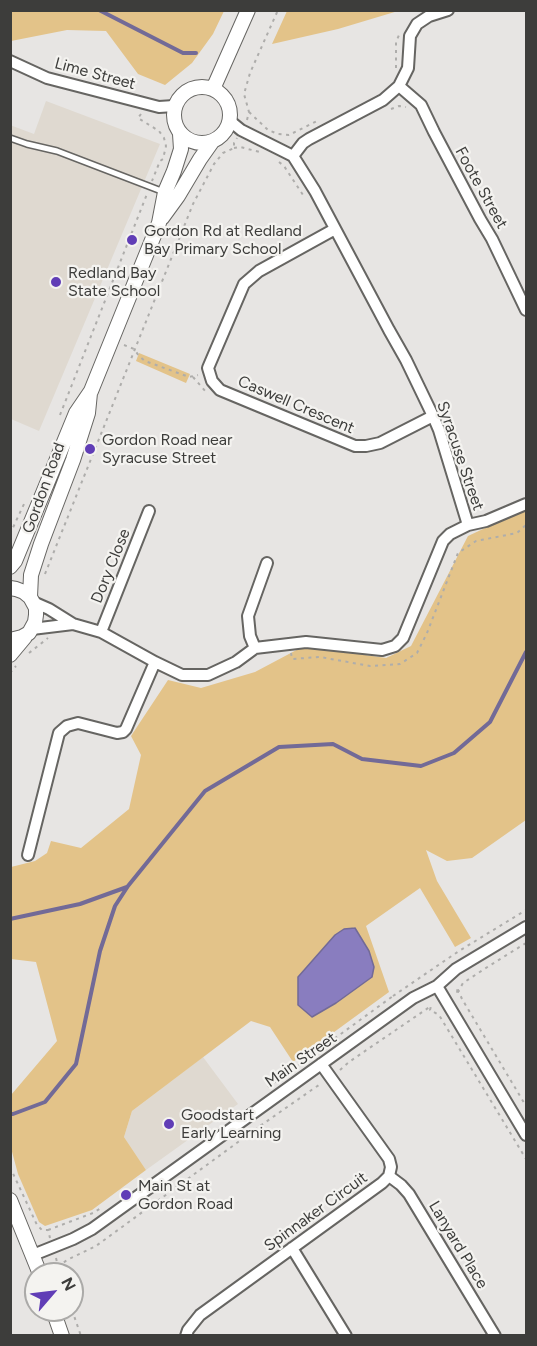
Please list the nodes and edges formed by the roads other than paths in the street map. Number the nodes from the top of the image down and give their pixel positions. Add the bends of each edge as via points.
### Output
1 (248, 10) edge
2 (448, 10) edge
3 (10, 61) edge
4 (399, 86) junction
5 (213, 89) junction
6 (174, 106) junction
7 (230, 121) junction
8 (180, 134) junction
9 (10, 138) edge
10 (212, 142) junction
11 (293, 156) junction
12 (165, 192) junction
13 (159, 223) junction
14 (335, 229) junction
15 (526, 310) edge
16 (91, 391) junction
17 (433, 416) junction
18 (526, 504) edge
19 (149, 512) dead end
20 (468, 525) junction
21 (267, 563) dead end
22 (10, 567) edge
23 (10, 588) edge
24 (32, 599) junction
25 (73, 624) junction
26 (30, 631) junction
27 (101, 632) junction
28 (10, 640) edge
29 (255, 648) junction
30 (16, 658) edge
31 (155, 662) junction
32 (28, 855) dead end
33 (526, 927) edge
34 (437, 986) junction
35 (321, 1064) junction
36 (526, 1135) edge
37 (388, 1176) junction
38 (10, 1200) edge
39 (292, 1248) junction
40 (33, 1255) junction
41 (36, 1262) edge
42 (186, 1335) edge
43 (346, 1335) edge
44 (495, 1335) edge

1 - 5 street
2 - 4 street via 417,24 410,36 408,68
3 - 6 street, Lime Street via 47,78 149,104
4 - 11 street via 383,100 309,139
4 - 15 street, Foote Street via 421,105
5 - 6 street via 190,89
5 - 7 street via 227,102
6 - 8 street, Gordon Road via 174,121
7 - 10 street, Gordon Road via 224,134
7 - 11 street
8 - 10 street via 195,143
8 - 12 street, Gordon Road via 181,149
9 - 12 lane via 57,151
10 - 13 street, Gordon Road
11 - 14 street, Syracuse Street
12 - 13 street, Gordon Road
13 - 16 street, Gordon Road
14 - 17 street, Syracuse Street
14 - 17 street, Caswell Crescent via 259,271 244,284 208,369 212,381 220,390 355,446 380,443
16 - 22 street, Gordon Road via 76,414
16 - 24 street, Gordon Road via 88,413 31,575
17 - 20 street, Syracuse Street
18 - 20 street via 486,522
19 - 27 street, Dory Close
20 - 29 street, Syracuse Street via 442,541 403,638 394,646 382,650 306,642
21 - 29 street via 248,616
23 - 24 street
24 - 25 street
24 - 26 street, Gordon Road via 36,615
25 - 26 street
25 - 27 street, Syracuse Street
26 - 28 street via 22,638
26 - 30 street
27 - 31 street, Syracuse Street
29 - 31 street, Syracuse Street via 208,675 182,675
31 - 32 street via 123,732 78,723 59,734
33 - 34 street, Main Street via 456,969
34 - 35 street, Main Street via 413,998
34 - 36 street
35 - 37 street, Spinnaker Circuit via 389,1159
35 - 40 street, Main Street via 92,1229
37 - 39 street, Spinnaker Circuit
37 - 44 street, Lanyard Place via 409,1194
38 - 40 street
39 - 42 street, Spinnaker Circuit via 200,1315
39 - 43 street
40 - 41 street

